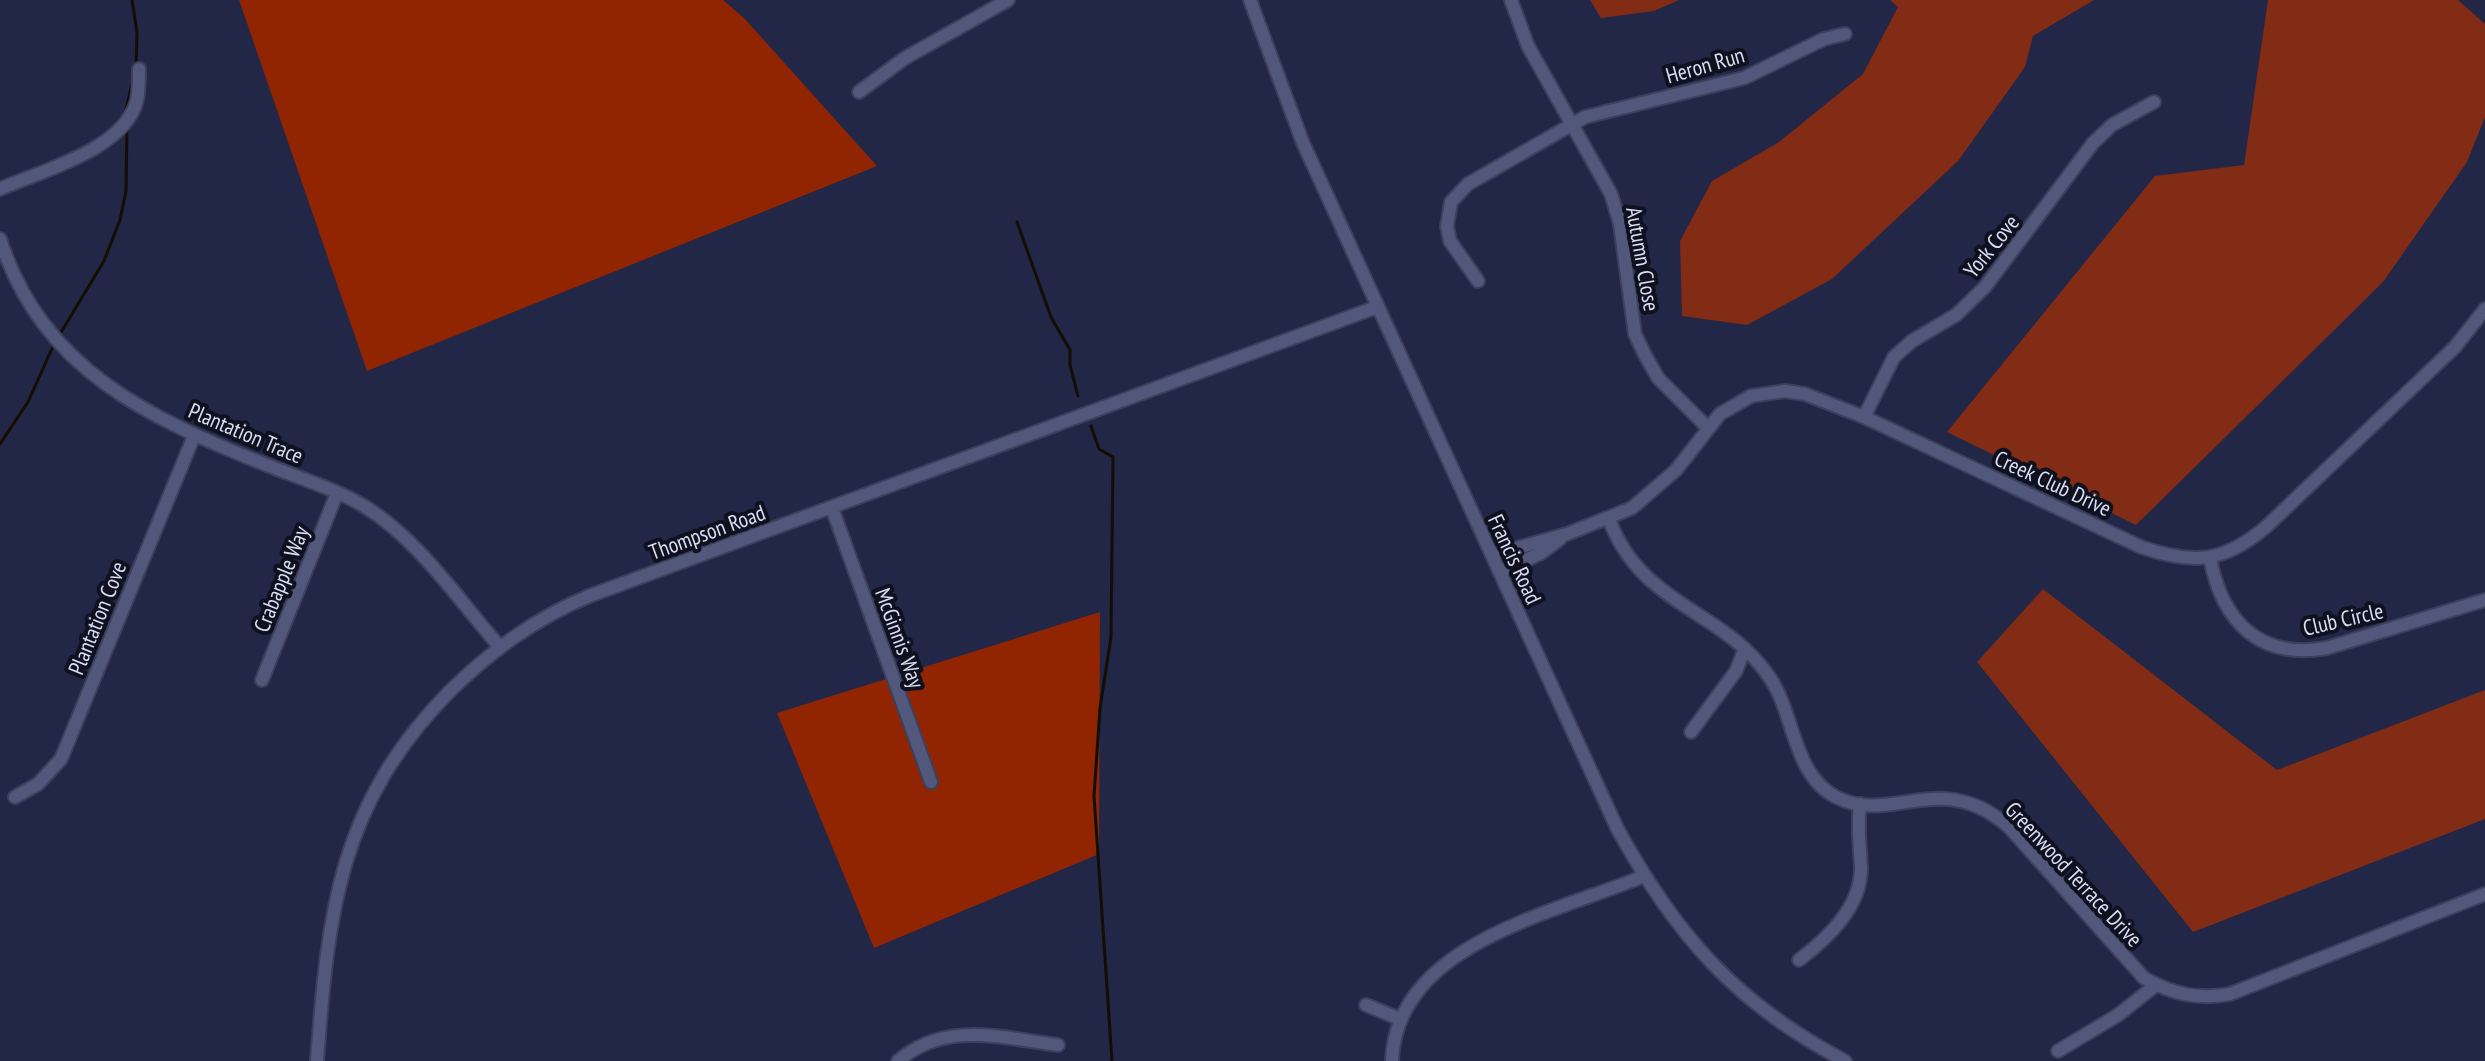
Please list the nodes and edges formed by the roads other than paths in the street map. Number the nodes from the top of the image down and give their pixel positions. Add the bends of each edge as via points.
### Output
1 (1008, 0) edge
2 (1250, 0) edge
3 (1511, 0) edge
4 (1845, 34) dead end
5 (139, 69) dead end
6 (859, 92) dead end
7 (2154, 102) dead end
8 (1572, 124) junction
9 (0, 189) edge
10 (0, 239) edge
11 (1478, 281) dead end
12 (1377, 307) junction
13 (2485, 309) edge
14 (1864, 417) junction
15 (1707, 427) junction
16 (194, 436) junction
17 (337, 493) junction
18 (832, 508) junction
19 (1609, 519) junction
20 (1567, 534) junction
21 (1492, 555) junction
22 (2210, 558) junction
23 (1500, 572) junction
24 (2485, 600) edge
25 (499, 646) junction
26 (1744, 651) junction
27 (262, 680) dead end
28 (1691, 732) dead end
29 (931, 782) dead end
30 (15, 797) dead end
31 (1860, 804) junction
32 (1644, 876) junction
33 (2485, 894) edge
34 (1799, 960) dead end
35 (2156, 985) junction
36 (1366, 1005) dead end
37 (1400, 1019) junction
38 (1058, 1045) dead end
39 (2058, 1051) dead end
40 (317, 1061) edge
41 (898, 1061) edge
42 (1392, 1061) edge
43 (1845, 1061) edge

1 - 6 street via 905,58
2 - 12 street, Francis Road via 1297,128
3 - 8 street, Autumn Close via 1528,46
4 - 8 street, Heron Run via 1744,78 1599,112
5 - 9 street via 137,101 123,126 84,154
7 - 14 street, York Cove via 2112,125 2093,143 1985,287 1956,315 1894,357
8 - 11 street, Heron Run via 1468,184 1451,202 1450,241
8 - 15 street, Autumn Close via 1616,208 1635,334 1658,378
10 - 16 street, Plantation Trace via 30,306 66,352 110,390
12 - 18 street, Thompson Road
12 - 21 street, Francis Road
13 - 22 street, Creek Club Drive via 2455,347 2267,526 2242,547
14 - 15 street, Creek Club Drive via 1805,394 1766,392 1737,403
14 - 22 street, Creek Club Drive via 2141,547 2170,557
15 - 19 street, Creek Club Drive via 1653,493
16 - 17 street, Plantation Trace
16 - 30 street, Plantation Cove via 61,759 38,784
17 - 25 street, Plantation Trace via 396,530
17 - 27 street, Crabapple Way
18 - 25 street, Thompson Road via 589,596
18 - 29 street, McGinnis Way
19 - 20 street, Creek Club Drive
19 - 26 street, Greenwood Terrace Drive via 1617,541 1648,582
20 - 21 street, Creek Club Drive
20 - 23 street, Creek Club Drive
21 - 23 street, Francis Road
22 - 24 street, Club Circle via 2222,600 2240,625 2265,643 2294,650 2327,648
23 - 32 street, Francis Road
25 - 40 street, Thompson Road via 411,733 357,825 330,925
26 - 28 street via 1736,671
26 - 31 street, Greenwood Terrace Drive via 1770,677 1815,782 1839,799
31 - 34 street via 1856,894 1832,931
31 - 35 street, Greenwood Terrace Drive via 1937,798 1986,809 2009,827 2144,978
32 - 37 street via 1459,952 1421,986
32 - 43 street, Francis Road via 1682,931 1723,976 1772,1016
33 - 35 street, Greenwood Terrace Drive via 2230,994 2187,996
35 - 39 street
36 - 37 street
37 - 42 street
38 - 41 street via 951,1035 923,1043

